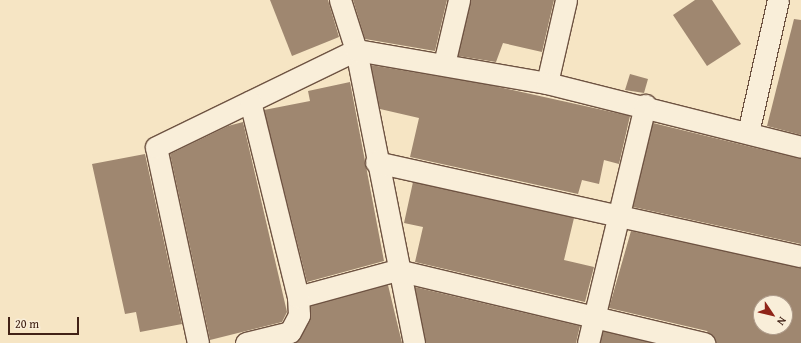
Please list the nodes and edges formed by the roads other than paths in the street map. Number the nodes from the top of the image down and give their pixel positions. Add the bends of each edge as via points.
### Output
1 (459, 0) edge
2 (566, 0) edge
3 (778, 0) edge
4 (343, 2) edge
5 (356, 50) junction
6 (444, 64) junction
7 (547, 83) junction
8 (250, 102) junction
9 (645, 105) junction
10 (748, 133) junction
11 (801, 147) edge
12 (376, 162) junction
13 (618, 214) junction
14 (801, 256) edge
15 (397, 270) junction
16 (298, 297) junction
17 (593, 317) junction
18 (198, 343) edge
19 (246, 343) edge
20 (414, 343) edge
21 (588, 343) edge
22 (704, 343) edge

1 - 6 street
2 - 7 street
3 - 10 street
4 - 5 street
5 - 6 street
5 - 8 street
5 - 12 street
6 - 7 street
7 - 9 street
8 - 16 street
8 - 18 street via 161,142 155,153
9 - 10 street
9 - 13 street
10 - 11 street
12 - 13 street
12 - 15 street
13 - 14 street
13 - 17 street
15 - 16 street
15 - 17 street
15 - 20 street
16 - 19 street via 298,322 290,332
17 - 21 street
17 - 22 street

